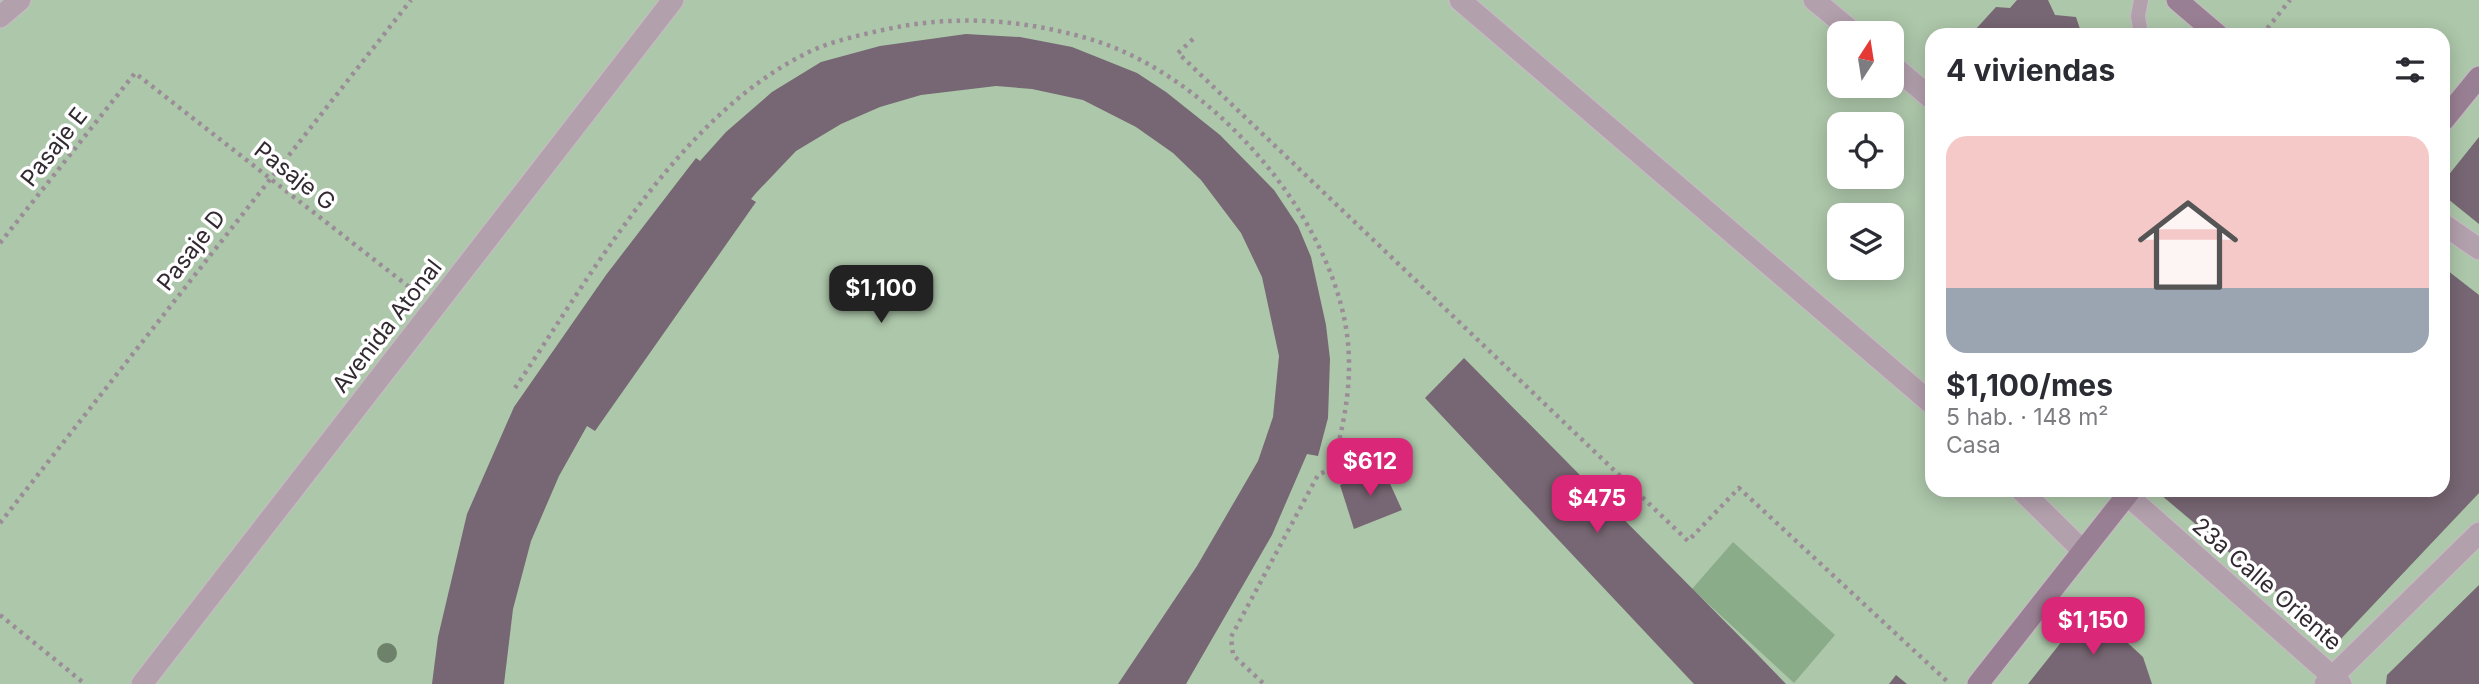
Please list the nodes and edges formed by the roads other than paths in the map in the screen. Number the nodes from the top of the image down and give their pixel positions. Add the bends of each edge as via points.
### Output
1 (20, 0) edge
2 (673, 0) edge
3 (1461, 0) edge
4 (1814, 0) edge
5 (2141, 0) edge
6 (2177, 0) edge
7 (0, 17) edge
8 (1839, 21) edge
9 (2140, 28) edge
10 (2210, 28) edge
11 (1904, 75) edge
12 (2479, 77) edge
13 (1925, 93) edge
14 (2450, 112) edge
15 (2450, 229) edge
16 (2479, 249) edge
17 (1925, 398) edge
18 (2028, 497) edge
19 (2125, 497) edge
20 (2134, 497) edge
21 (2479, 533) edge
22 (2082, 551) junction
23 (2333, 682) edge
24 (142, 684) edge
25 (1978, 684) edge

1 - 7 street
2 - 24 street, Avenida Atonal
3 - 17 street
4 - 8 street
5 - 9 lane
6 - 10 main road
11 - 13 street
12 - 14 main road
15 - 16 street
18 - 22 street
19 - 22 main road
20 - 23 street, 23a Calle Oriente
21 - 23 street
22 - 25 main road

